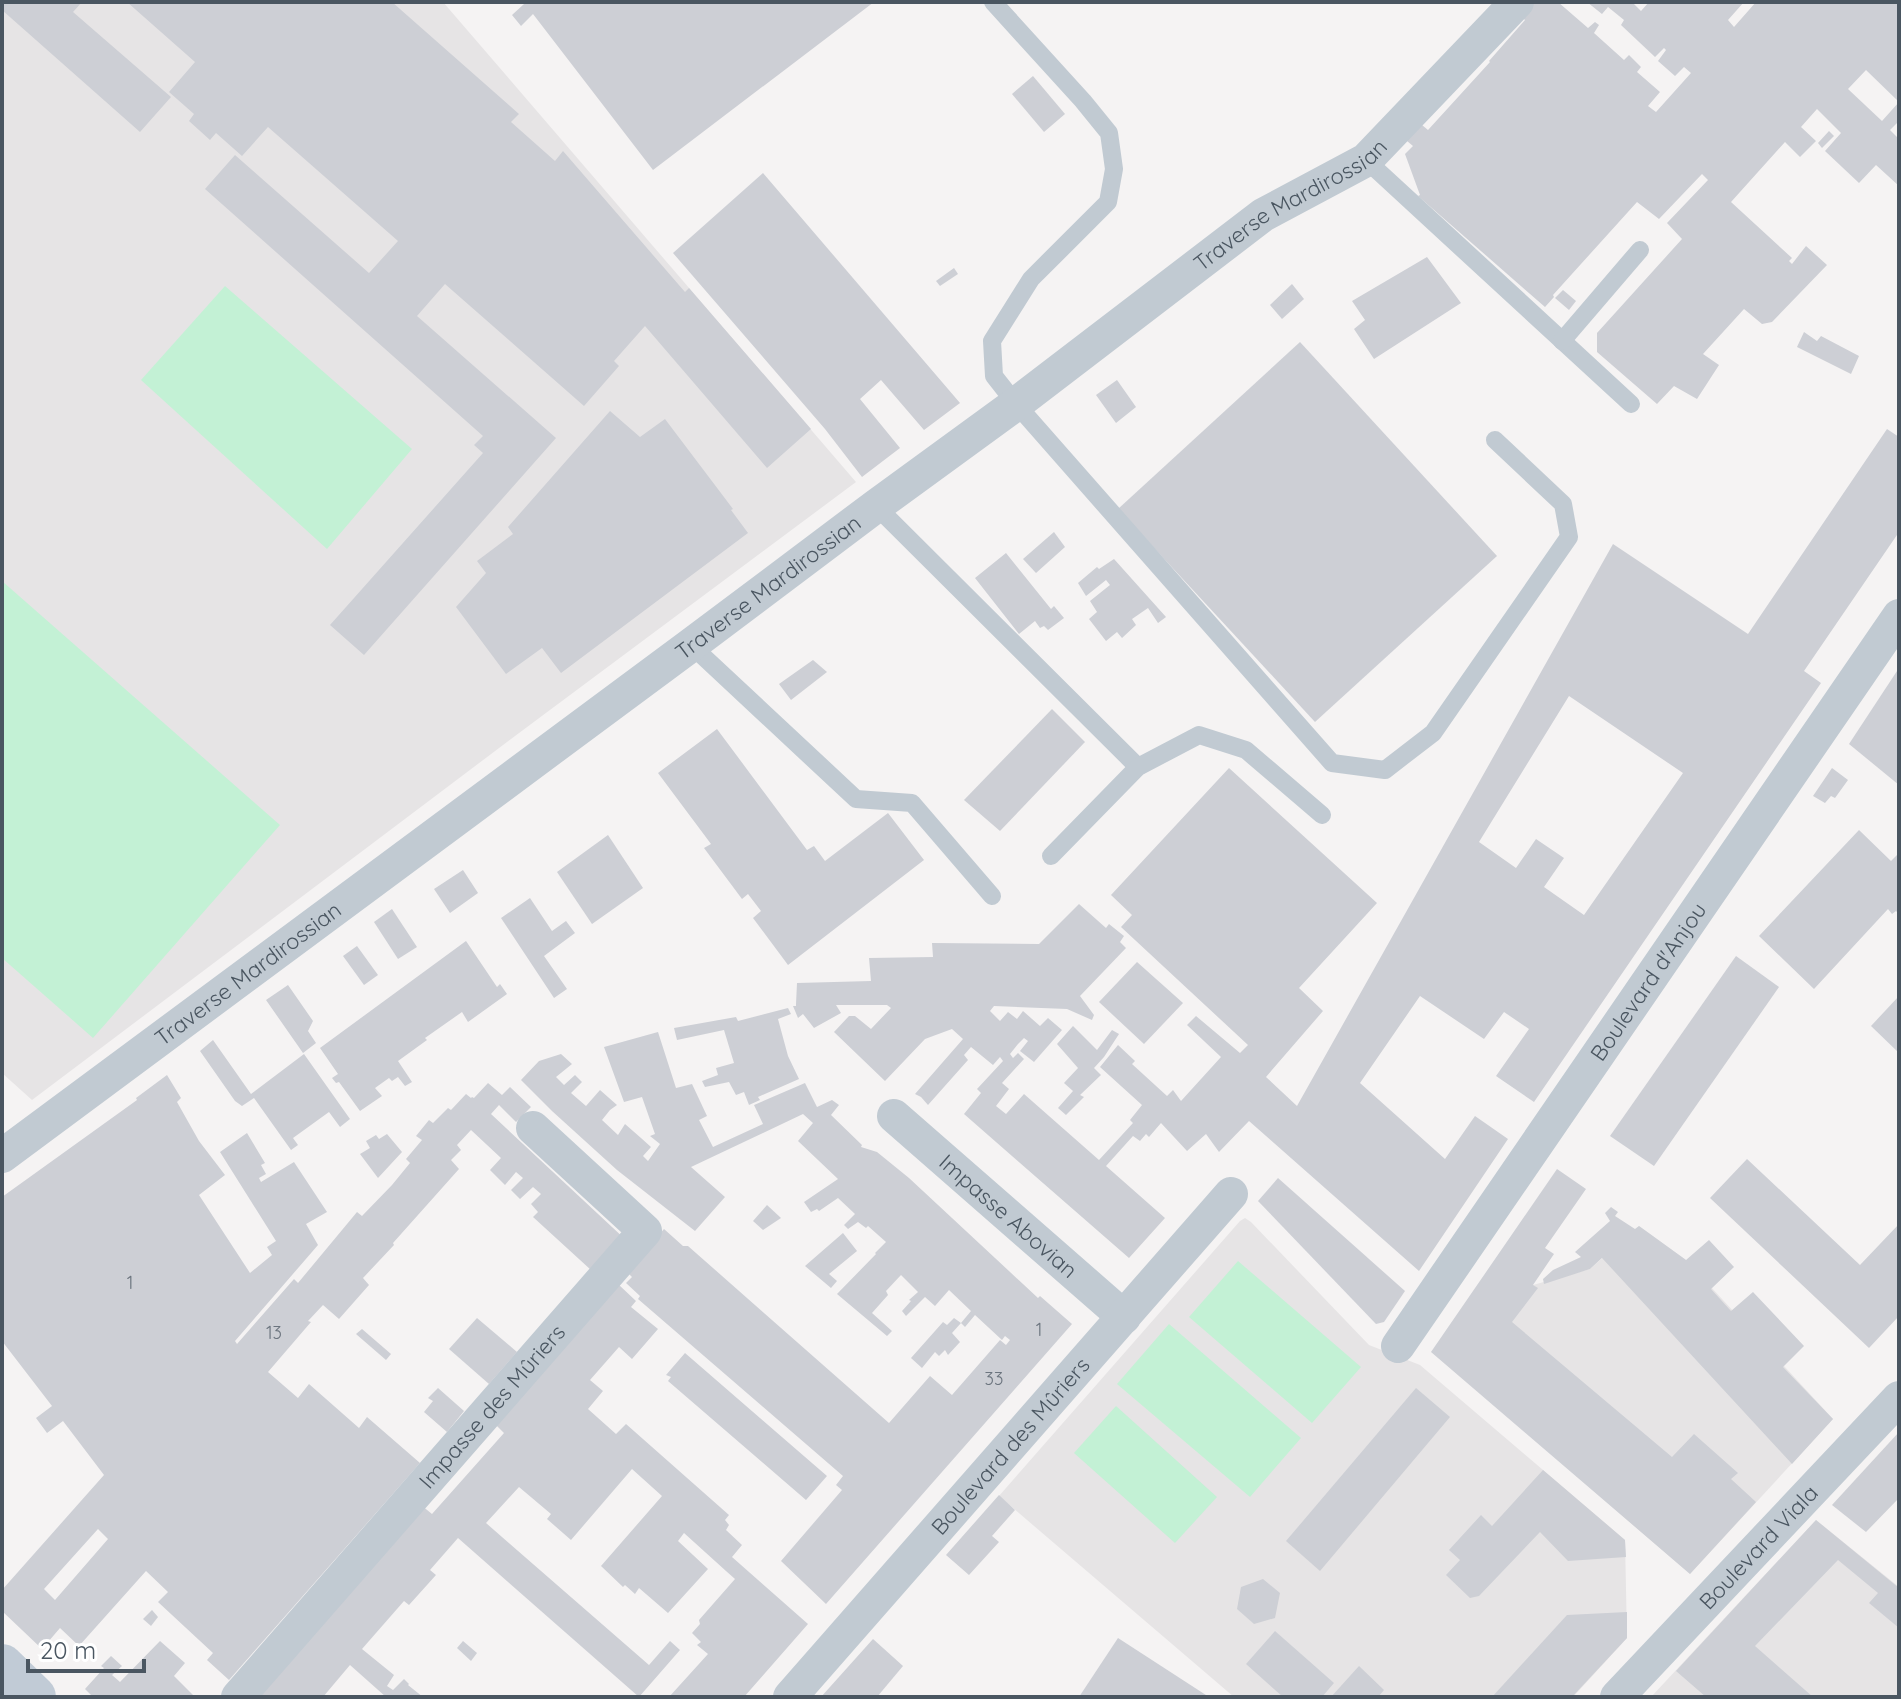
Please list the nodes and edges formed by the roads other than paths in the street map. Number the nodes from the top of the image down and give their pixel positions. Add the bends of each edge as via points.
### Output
1 (993, 2) edge
2 (1517, 2) edge
3 (1366, 160) junction
4 (1640, 250) dead end
5 (1562, 341) junction
6 (1016, 404) junction
7 (1631, 404) dead end
8 (1495, 440) dead end
9 (876, 506) junction
10 (1899, 616) edge
11 (691, 645) junction
12 (1138, 767) junction
13 (1322, 815) dead end
14 (1051, 856) dead end
15 (992, 896) dead end
16 (894, 1116) dead end
17 (533, 1128) dead end
18 (6, 1146) edge
19 (1231, 1194) dead end
20 (1124, 1317) junction
21 (1398, 1346) dead end
22 (1899, 1398) edge
23 (2, 1666) edge
24 (34, 1697) edge
25 (238, 1697) edge
26 (790, 1697) edge
27 (1617, 1697) edge

1 - 6 lane via 1109,133 1114,169 1108,202 1031,279 992,341 994,376
2 - 3 street, Traverse Mardirossian
3 - 5 lane
3 - 6 street, Traverse Mardirossian via 1263,215
4 - 5 lane
5 - 7 lane
6 - 8 lane via 1332,763 1385,770 1433,733 1569,537 1563,504
6 - 9 street, Traverse Mardirossian
9 - 11 street, Traverse Mardirossian
9 - 12 lane
10 - 21 street, Boulevard d'Anjou
11 - 15 lane via 856,799 912,803
11 - 18 street, Traverse Mardirossian
12 - 13 lane via 1199,735 1246,750
12 - 14 lane
16 - 20 street, Impasse Abovian
17 - 25 street, Impasse des Mûriers via 645,1231
19 - 20 street, Boulevard des Mûriers
20 - 26 street, Boulevard des Mûriers
22 - 27 street, Boulevard Viala
23 - 24 street

